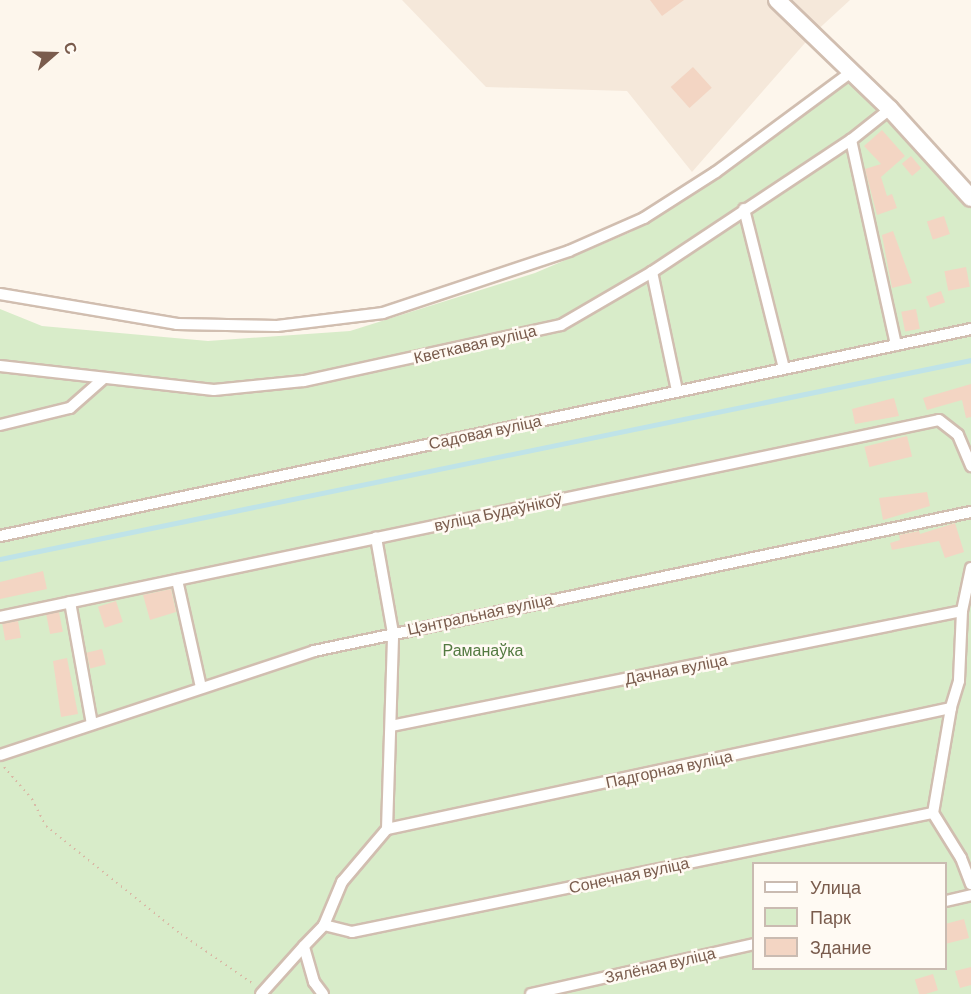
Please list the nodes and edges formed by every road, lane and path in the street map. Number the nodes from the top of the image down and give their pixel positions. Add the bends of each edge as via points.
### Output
1 (777, 0) edge
2 (850, 73) junction
3 (890, 109) junction
4 (851, 140) junction
5 (971, 198) edge
6 (744, 209) junction
7 (652, 272) junction
8 (0, 294) edge
9 (971, 329) edge
10 (896, 345) junction
11 (0, 366) edge
12 (784, 368) junction
13 (104, 378) junction
14 (677, 391) junction
15 (0, 424) edge
16 (971, 466) edge
17 (971, 512) edge
18 (0, 536) edge
19 (376, 538) junction
20 (971, 568) edge
21 (177, 580) junction
22 (70, 602) junction
23 (962, 611) junction
24 (0, 617) edge
25 (393, 633) junction
26 (201, 687) junction
27 (951, 708) junction
28 (92, 724) junction
29 (391, 726) junction
30 (0, 755) edge
31 (0, 762) edge
32 (933, 813) junction
33 (387, 829) junction
34 (971, 884) edge
35 (971, 896) edge
36 (947, 901) edge
37 (324, 925) junction
38 (752, 944) edge
39 (304, 946) junction
40 (262, 993) edge
41 (323, 994) edge
42 (531, 994) edge

1 - 2 main road
2 - 3 main road
2 - 8 street via 716,172 644,218 569,251 383,313 277,326 177,324
3 - 4 street, Кветкавая вуліца
3 - 5 main road
4 - 6 street, Кветкавая вуліца
4 - 10 street
6 - 7 street, Кветкавая вуліца
6 - 12 street
7 - 13 street, Кветкавая вуліца via 561,325 304,381 214,390
7 - 14 street
9 - 10 street, Садовая вуліца
10 - 12 street, Садовая вуліца
11 - 13 street, Кветкавая вуліца
12 - 14 street, Садовая вуліца
13 - 15 street via 70,408
14 - 18 street, Садовая вуліца
16 - 19 street, вуліца Будаўнікоў via 958,435 939,420
17 - 25 street, Цэнтральная вуліца
19 - 21 street, вуліца Будаўнікоў
19 - 25 street
20 - 23 street
21 - 22 street, вуліца Будаўнікоў
21 - 26 street
22 - 24 street, вуліца Будаўнікоў
22 - 28 street
23 - 27 street via 959,681
23 - 29 street, Дачная вуліца
25 - 26 street, Цэнтральная вуліца via 314,651
25 - 29 street
26 - 28 street, Цэнтральная вуліца
27 - 32 street
27 - 33 street, Падгорная вуліца
28 - 30 street, Цэнтральная вуліца
29 - 33 street
31 - 40 path via 32,799 46,826
32 - 34 street via 961,858
32 - 37 street, Сонечная вуліца via 352,932
33 - 37 street via 342,882
35 - 36 street
37 - 39 street
38 - 42 street, Зялёная вуліца
39 - 40 street
39 - 41 street via 314,982

